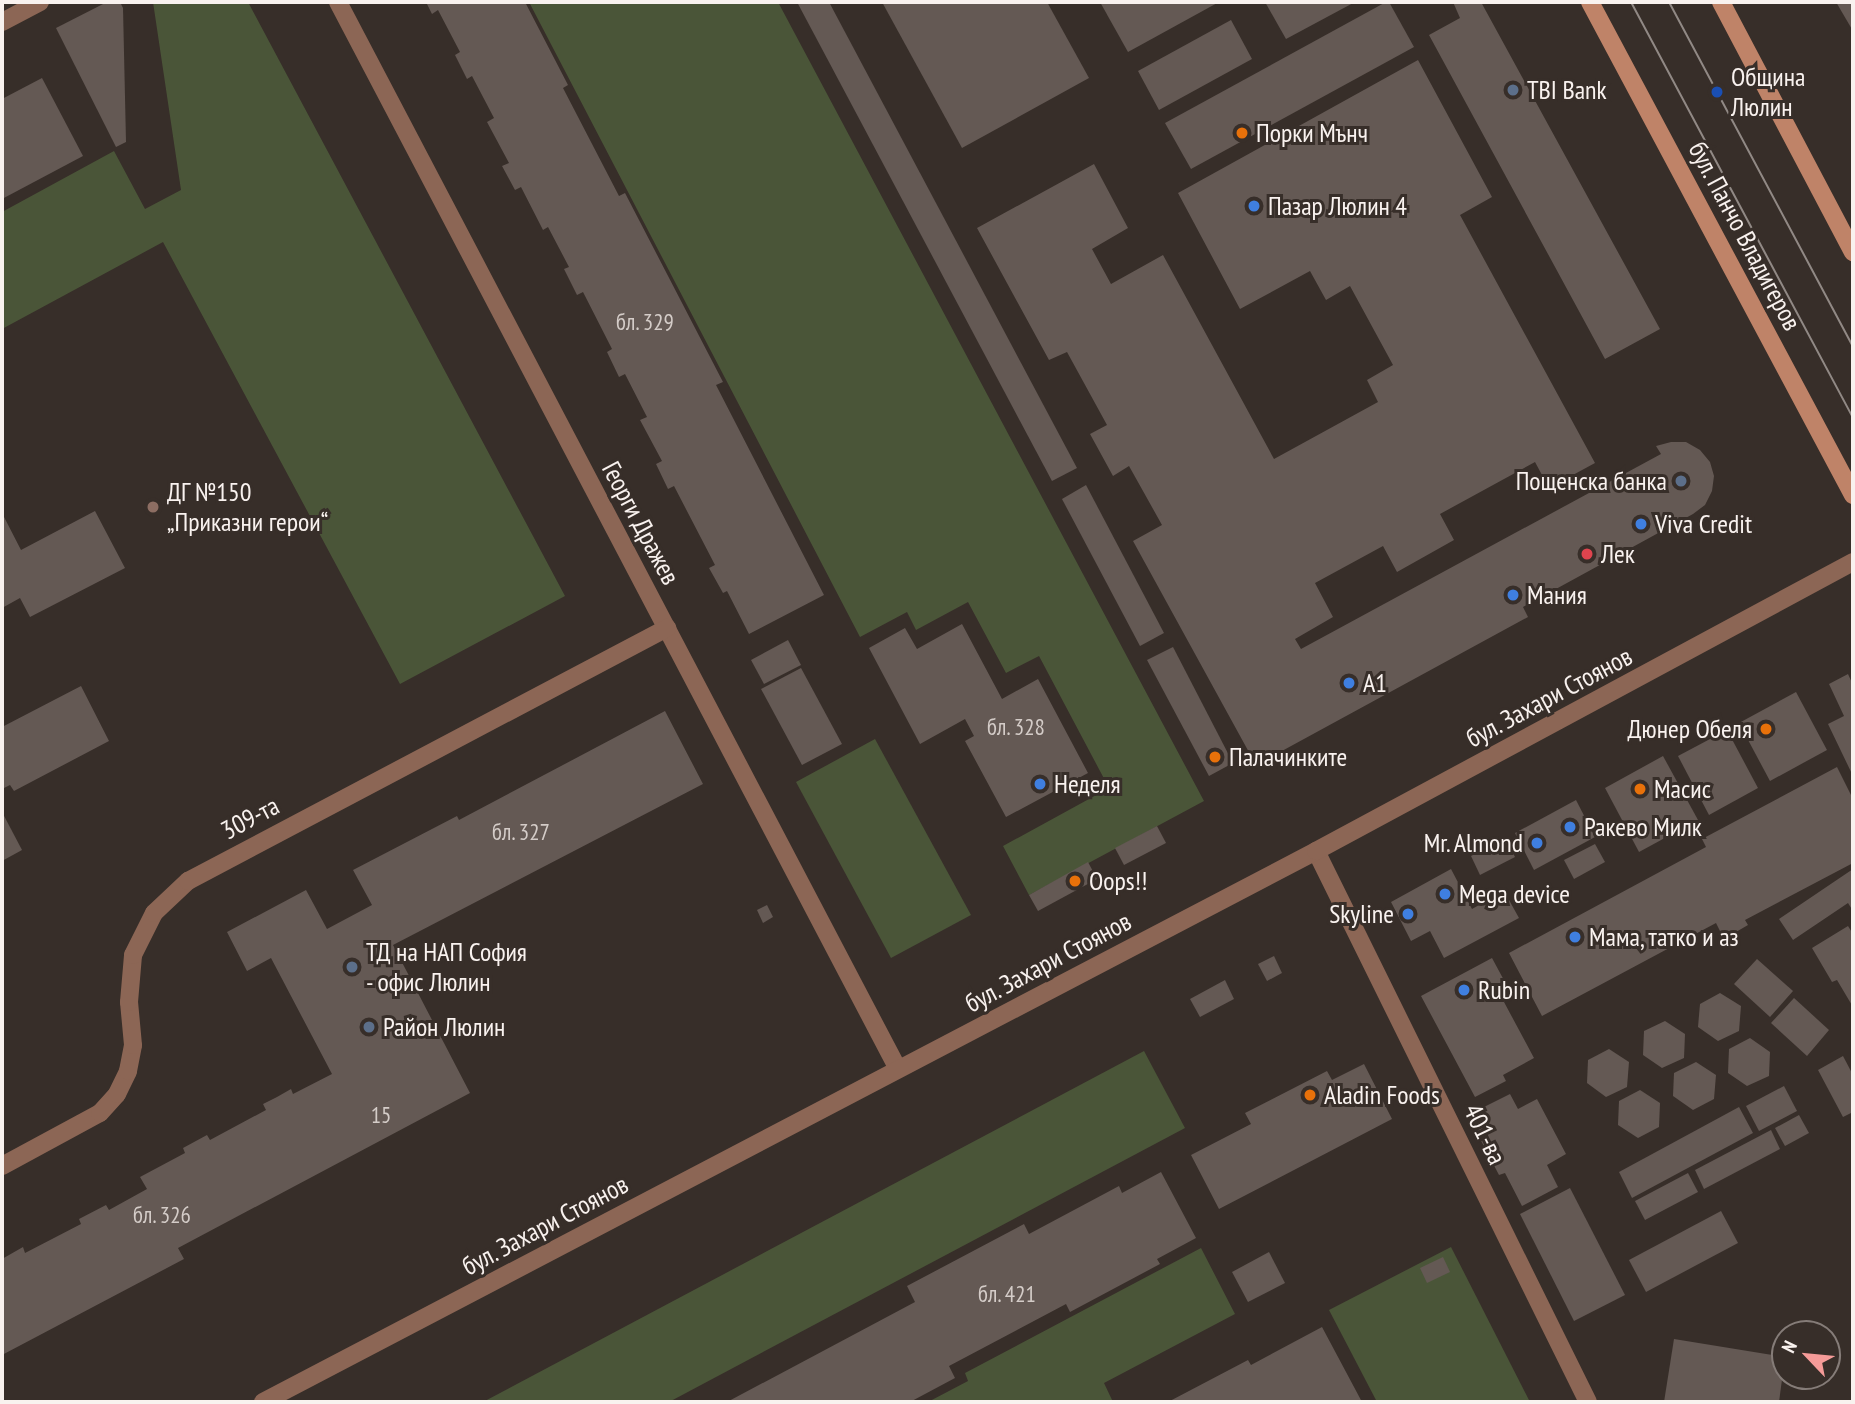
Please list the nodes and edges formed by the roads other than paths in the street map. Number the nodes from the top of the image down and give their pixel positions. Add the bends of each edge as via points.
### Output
1 (40, 2) edge
2 (338, 2) edge
3 (1590, 2) edge
4 (1721, 2) edge
5 (2, 22) edge
6 (1853, 252) edge
7 (1853, 495) edge
8 (1853, 562) edge
9 (667, 628) junction
10 (1315, 851) junction
11 (898, 1069) junction
12 (2, 1166) edge
13 (263, 1402) edge
14 (1588, 1402) edge

1 - 5 street
2 - 9 street, Георги Дражев
3 - 7 main road, бул. Панчо Владигеров
4 - 6 main road
8 - 10 street, бул. Захари Стоянов
9 - 11 street, Георги Дражев
9 - 12 street, 309-та via 188,881 154,913 133,955 129,1002 133,1045 117,1094 100,1113
10 - 11 street, бул. Захари Стоянов
10 - 14 street, 401-ва
11 - 13 street, бул. Захари Стоянов

